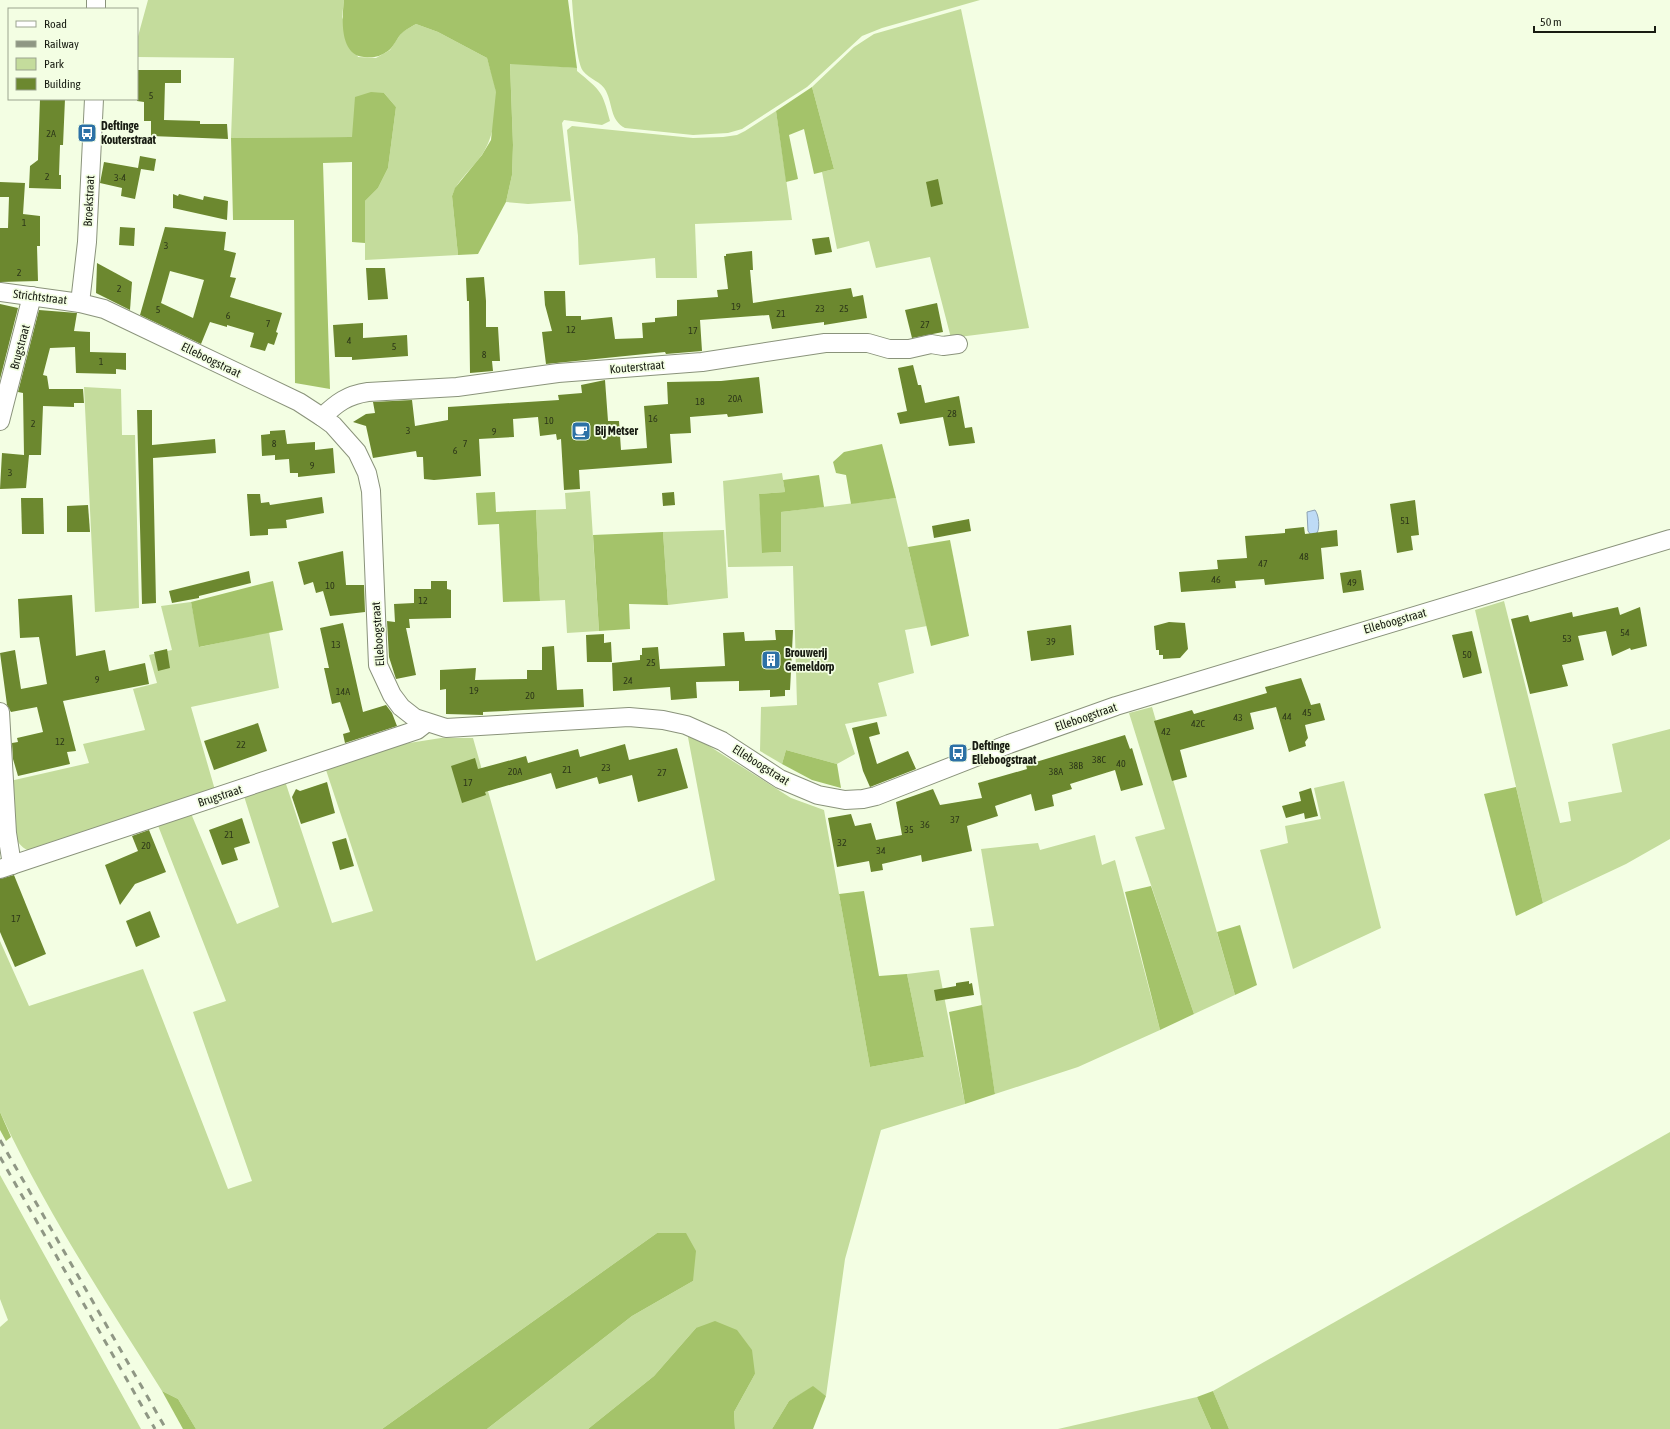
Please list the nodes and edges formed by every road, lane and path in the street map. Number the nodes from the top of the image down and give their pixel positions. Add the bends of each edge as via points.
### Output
1 (94, 100) edge
2 (0, 292) edge
3 (32, 296) junction
4 (80, 303) junction
5 (958, 344) dead end
6 (322, 417) junction
7 (0, 421) edge
8 (1670, 539) edge
9 (0, 712) edge
10 (426, 723) junction
11 (6, 867) edge

1 - 4 street, Broekstraat via 87,242
2 - 3 street, Strichtstraat
3 - 4 street, Strichtstraat
3 - 7 street, Brugstraat
4 - 6 street, Elleboogstraat via 104,309 299,402
5 - 6 street, Kouterstraat via 931,344 909,349 868,343 825,343 702,362 558,372 456,387 368,392 354,394
6 - 10 street, Elleboogstraat via 333,424 350,444 367,473 373,521 378,665 392,695 401,707
8 - 10 street, Elleboogstraat via 1116,706 863,799 834,798 793,786 722,741 686,725 663,720 629,716 446,728
9 - 11 street, Brugstraat via 7,833
10 - 11 street, Brugstraat via 417,730

